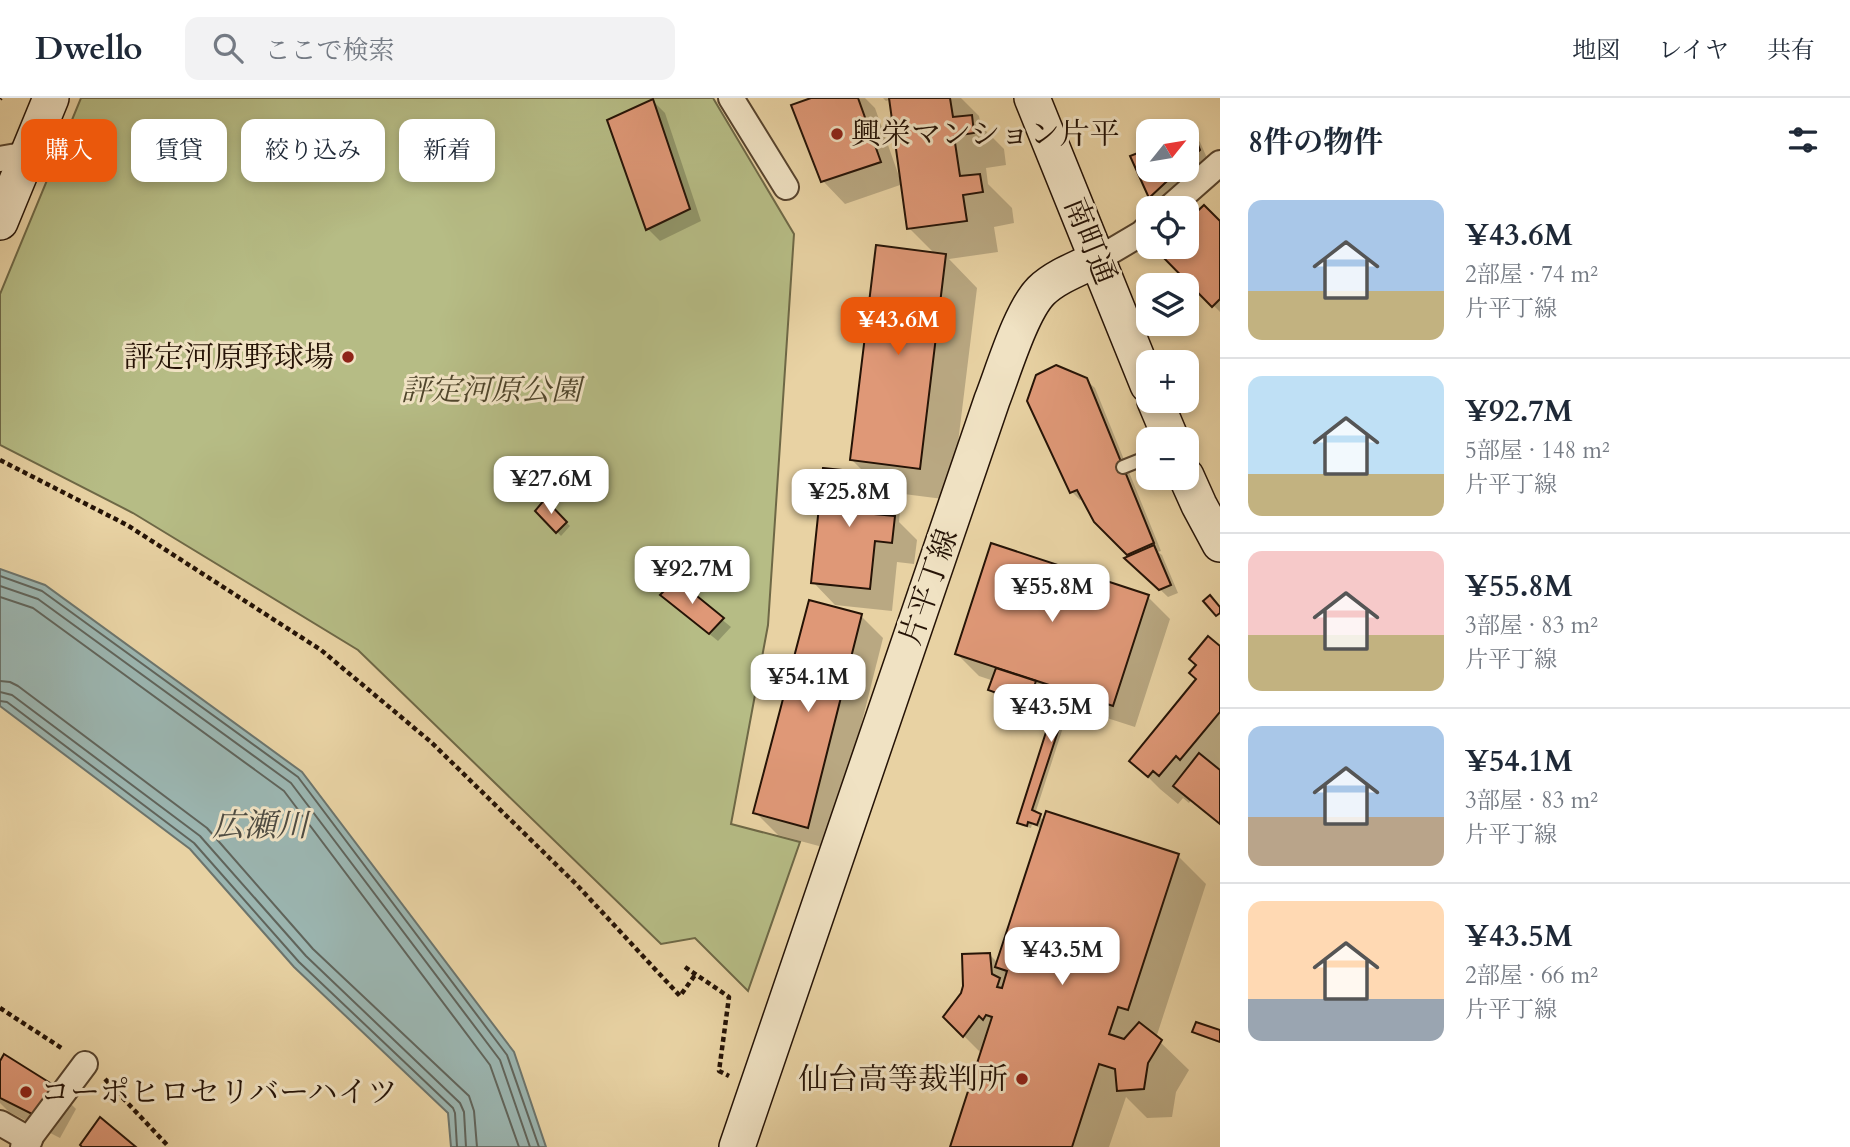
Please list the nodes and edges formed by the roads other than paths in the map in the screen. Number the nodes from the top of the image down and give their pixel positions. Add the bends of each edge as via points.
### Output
1 (51, 98) edge
2 (732, 98) edge
3 (1032, 98) edge
4 (14, 156) edge
5 (1220, 163) edge
6 (786, 187) dead end
7 (1183, 196) edge
8 (0, 222) edge
9 (1136, 237) edge
10 (1098, 259) junction
11 (1136, 355) edge
12 (1136, 462) edge
13 (1123, 467) dead end
14 (1192, 490) edge
15 (1220, 544) edge
16 (85, 1064) dead end
17 (0, 1123) edge
18 (26, 1143) edge
19 (737, 1147) edge

1 - 4 street
2 - 6 street
3 - 10 street, 南町通
4 - 8 street
5 - 7 street
9 - 10 street
10 - 11 street, 南町通
10 - 19 street, 片平丁線 via 1040,292 1020,326
12 - 13 lane
14 - 15 street
16 - 18 street
17 - 18 street

